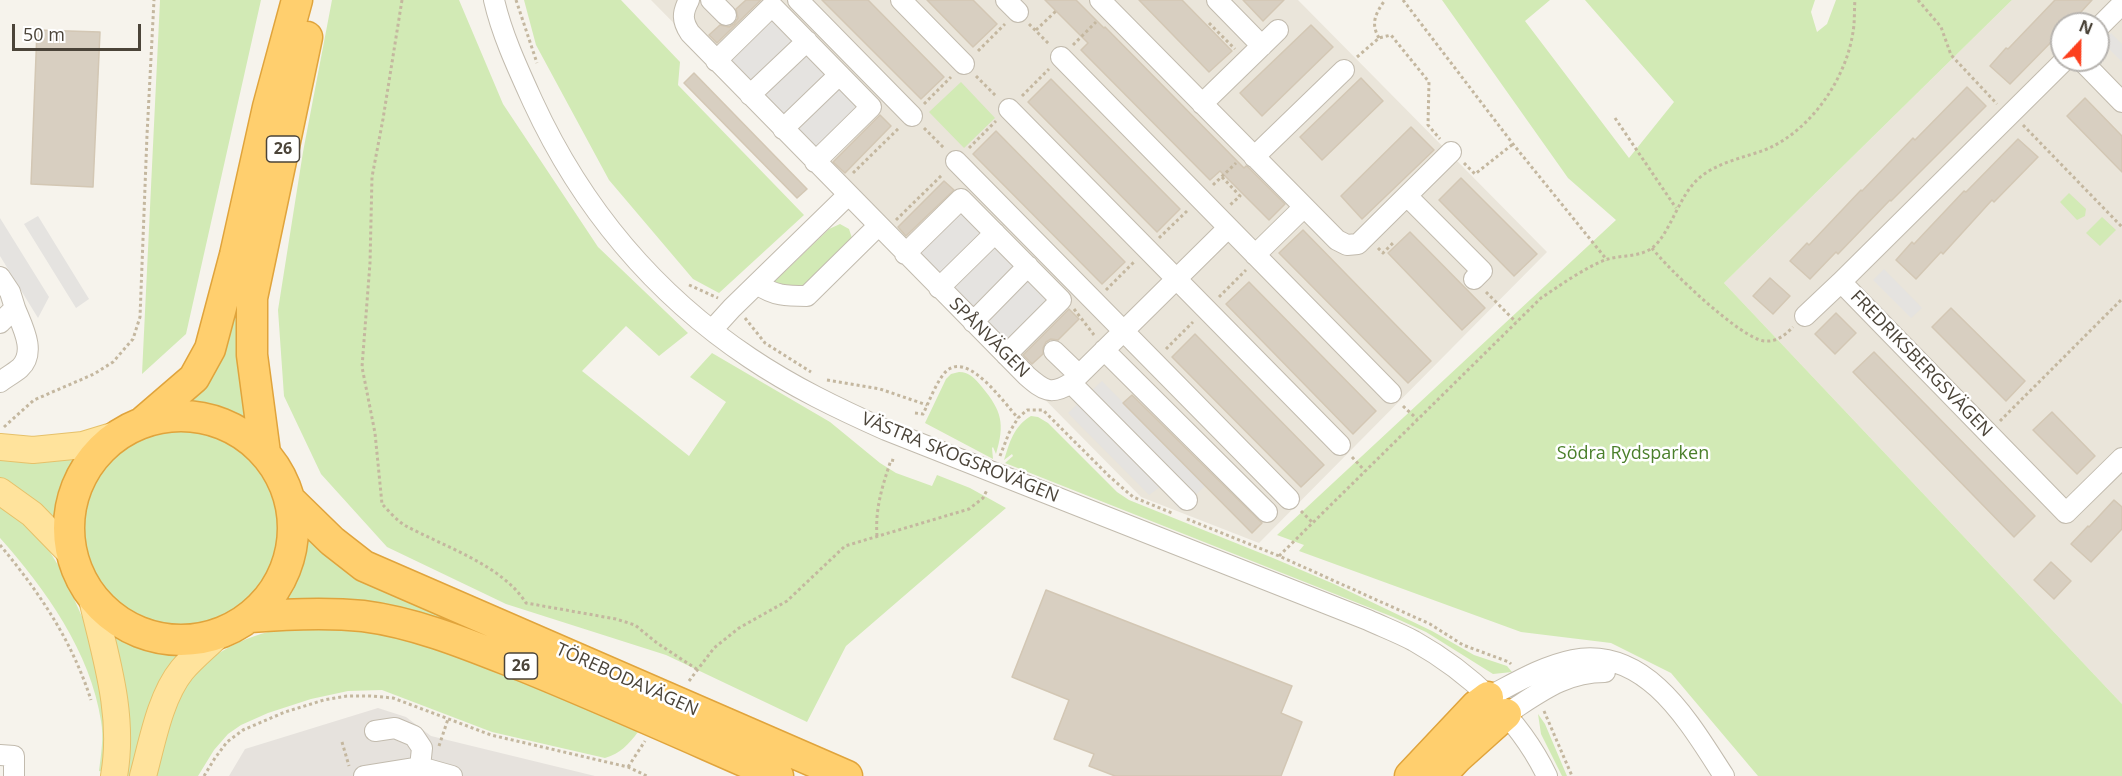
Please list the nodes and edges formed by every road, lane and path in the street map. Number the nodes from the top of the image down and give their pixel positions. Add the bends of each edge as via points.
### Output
1 (154, 0) edge
2 (297, 0) edge
3 (315, 0) edge
4 (402, 0) edge
5 (494, 0) edge
6 (516, 0) edge
7 (689, 0) edge
8 (711, 0) edge
9 (798, 0) edge
10 (902, 0) edge
11 (1100, 0) edge
12 (1217, 0) edge
13 (1385, 0) edge
14 (1403, 0) edge
15 (1855, 0) edge
16 (2122, 4) edge
17 (1012, 6) edge
18 (1056, 11) dead end
19 (726, 15) dead end
20 (2110, 16) edge
21 (1209, 23) dead end
22 (1036, 30) junction
23 (1278, 30) dead end
24 (1379, 38) junction
25 (807, 41) junction
26 (1262, 46) junction
27 (1061, 57) joint
28 (716, 61) junction
29 (1247, 61) junction
30 (964, 64) junction
31 (538, 67) dead end
32 (1344, 70) joint
33 (2053, 72) edge
34 (2093, 72) edge
35 (839, 75) junction
36 (750, 95) junction
37 (2122, 102) edge
38 (1202, 104) junction
39 (1009, 109) joint
40 (912, 116) junction
41 (1615, 118) dead end
42 (783, 129) junction
43 (1513, 144) junction
44 (1451, 152) junction
45 (1251, 154) junction
46 (956, 161) joint
47 (815, 162) junction
48 (1222, 177) junction
49 (849, 186) junction
50 (1407, 195) junction
51 (1200, 198) junction
52 (1304, 207) junction
53 (1676, 208) junction
54 (1223, 222) junction
55 (878, 226) junction
56 (995, 233) junction
57 (1652, 248) junction
58 (1147, 250) junction
59 (905, 254) junction
60 (1255, 255) junction
61 (1607, 260) junction
62 (1028, 267) junction
63 (0, 277) edge
64 (1176, 279) junction
65 (1474, 279) dead end
66 (1841, 282) junction
67 (687, 283) dead end
68 (758, 284) junction
69 (939, 288) junction
70 (2122, 299) edge
71 (1060, 300) junction
72 (1094, 301) junction
73 (15, 308) junction
74 (732, 308) junction
75 (1805, 316) joint
76 (973, 322) junction
77 (0, 323) edge
78 (712, 330) junction
79 (1124, 331) junction
80 (1104, 350) junction
81 (1054, 351) dead end
82 (1006, 355) junction
83 (814, 374) dead end
84 (1075, 379) junction
85 (824, 380) dead end
86 (0, 382) edge
87 (1391, 393) dead end
88 (927, 405) junction
89 (915, 413) dead end
90 (1018, 418) junction
91 (131, 429) junction
92 (1988, 433) junction
93 (2, 438) edge
94 (1340, 445) dead end
95 (266, 453) junction
96 (1000, 456) dead end
97 (2122, 458) edge
98 (896, 461) dead end
99 (989, 485) dead end
100 (0, 491) edge
101 (1289, 499) dead end
102 (1187, 500) dead end
103 (291, 501) junction
104 (1267, 512) dead end
105 (877, 536) junction
106 (0, 545) edge
107 (72, 555) junction
108 (1279, 556) junction
109 (91, 595) junction
110 (250, 617) junction
111 (219, 634) junction
112 (1513, 666) dead end
113 (698, 670) junction
114 (685, 687) dead end
115 (92, 701) dead end
116 (1541, 704) dead end
117 (1497, 706) junction
118 (375, 731) dead end
119 (649, 734) dead end
120 (342, 742) dead end
121 (0, 755) edge
122 (420, 767) junction
123 (357, 774) edge
124 (384, 774) edge
125 (14, 776) edge
126 (114, 776) edge
127 (143, 776) edge
128 (452, 776) edge
129 (647, 776) edge
130 (778, 776) edge
131 (847, 776) edge
132 (1410, 776) edge
133 (1440, 776) edge
134 (1547, 776) edge
135 (1572, 776) edge
136 (1724, 776) edge

1 - 93 path via 140,317 133,339 113,362 94,374 34,400 12,418
2 - 91 highway, 26 via 210,349 194,378
3 - 95 highway, 26 via 252,298 252,355
4 - 113 path via 372,177 362,367 375,433 382,504 404,525 501,578 518,590 526,603 635,625
5 - 78 street, VÄSTRA SKOGSROVÄGEN via 519,71 547,131 579,184 620,242 661,286
6 - 31 path
7 - 28 street, SPÅNVÄGEN via 683,22
8 - 19 street
9 - 40 street
10 - 30 street
11 - 38 street
12 - 26 street
13 - 24 path via 1373,24
14 - 43 path
15 - 53 path via 1853,33 1845,61 1813,114 1794,135 1721,164 1697,180
16 - 20 street
17 - 22 path
17 - 30 path
18 - 22 path
21 - 29 path
22 - 27 path
23 - 26 street
24 - 32 path
24 - 44 path via 1391,35 1430,82 1428,125
25 - 28 street via 772,6
25 - 35 street
25 - 36 street
26 - 29 street
27 - 51 street
28 - 36 street, SPÅNVÄGEN
29 - 38 street
30 - 39 path
30 - 40 path
32 - 45 street
33 - 66 street, FREDRIKSBERGSVÄGEN
34 - 37 street
35 - 42 street
35 - 47 street via 871,107
36 - 42 street, SPÅNVÄGEN
38 - 45 street
39 - 58 street
40 - 46 path
40 - 49 path
41 - 53 path
42 - 47 street, SPÅNVÄGEN
43 - 44 path via 1475,174
43 - 61 path
44 - 50 street
45 - 48 path
45 - 52 street
46 - 72 street
47 - 49 street, SPÅNVÄGEN
48 - 51 path
48 - 54 path via 1240,196
49 - 55 street, SPÅNVÄGEN
49 - 68 street
50 - 52 street via 1358,244 1336,240
50 - 65 street via 1482,271
51 - 54 street
51 - 58 path
52 - 60 street
53 - 57 path
54 - 60 street
54 - 64 street via 1211,244
55 - 59 street, SPÅNVÄGEN
55 - 68 street via 807,296 783,297
56 - 59 street via 961,199
56 - 62 street
56 - 69 street
57 - 61 path
57 - 75 path via 1750,337 1766,342 1780,339
58 - 64 street
58 - 72 path
59 - 69 street, SPÅNVÄGEN
60 - 87 street
61 - 108 path via 1541,298
62 - 71 street
62 - 76 street
63 - 73 street
64 - 79 street
64 - 94 street
66 - 75 street
66 - 92 street, FREDRIKSBERGSVÄGEN
67 - 74 path via 715,295
68 - 74 street
69 - 76 street, SPÅNVÄGEN
70 - 92 path
71 - 80 path via 1080,315
71 - 82 street
72 - 79 street
73 - 77 street
73 - 86 street via 29,351 22,366
74 - 78 street
74 - 83 path via 765,343
76 - 82 street, SPÅNVÄGEN
78 - 117 street, VÄSTRA SKOGSROVÄGEN via 788,381 886,430 1368,620 1412,641 1455,668
79 - 80 street
79 - 101 street
80 - 84 street
80 - 104 street
81 - 84 street
82 - 84 street, SPÅNVÄGEN via 1039,386 1051,391 1061,390
84 - 102 street
85 - 88 path via 880,389
88 - 89 path via 923,414
88 - 90 path via 942,377 957,366 980,375
90 - 96 path
90 - 108 path via 1027,410 1043,410 1133,497
91 - 93 main road via 83,445 33,450
91 - 95 highway, 26 via 161,418 199,417 236,429
91 - 107 highway, 26 via 94,458 77,487 70,520
92 - 97 street, FREDRIKSBERGSVÄGEN via 2066,513
95 - 103 highway, 26
98 - 105 path via 891,460 879,496
99 - 105 path via 983,498 969,509
100 - 107 main road via 32,514
103 - 110 highway, 26 via 294,534 287,565 272,594
103 - 131 highway, TÖREBODAVÄGEN / 26 via 364,566
105 - 113 path via 845,546 787,601 739,628 714,648
106 - 115 path via 35,588 64,634
107 - 109 highway, 26
108 - 112 path
109 - 111 highway, 26 via 123,624 149,635 177,640
109 - 126 main road via 114,690
110 - 111 highway, 26
110 - 130 highway, TÖREBODAVÄGEN / 26 via 364,616 409,626 471,645 593,694
111 - 127 main road via 182,670 170,690
113 - 114 path
116 - 135 path
117 - 132 highway via 1476,706
117 - 133 highway
117 - 134 street, VÄSTRA SKOGSROVÄGEN via 1533,749
117 - 136 street via 1543,670 1575,660 1623,664 1672,702
118 - 122 street via 395,728 414,736 422,748
119 - 129 path via 628,767
120 - 123 path
121 - 125 street via 14,756
122 - 124 street
122 - 128 street
123 - 124 street

